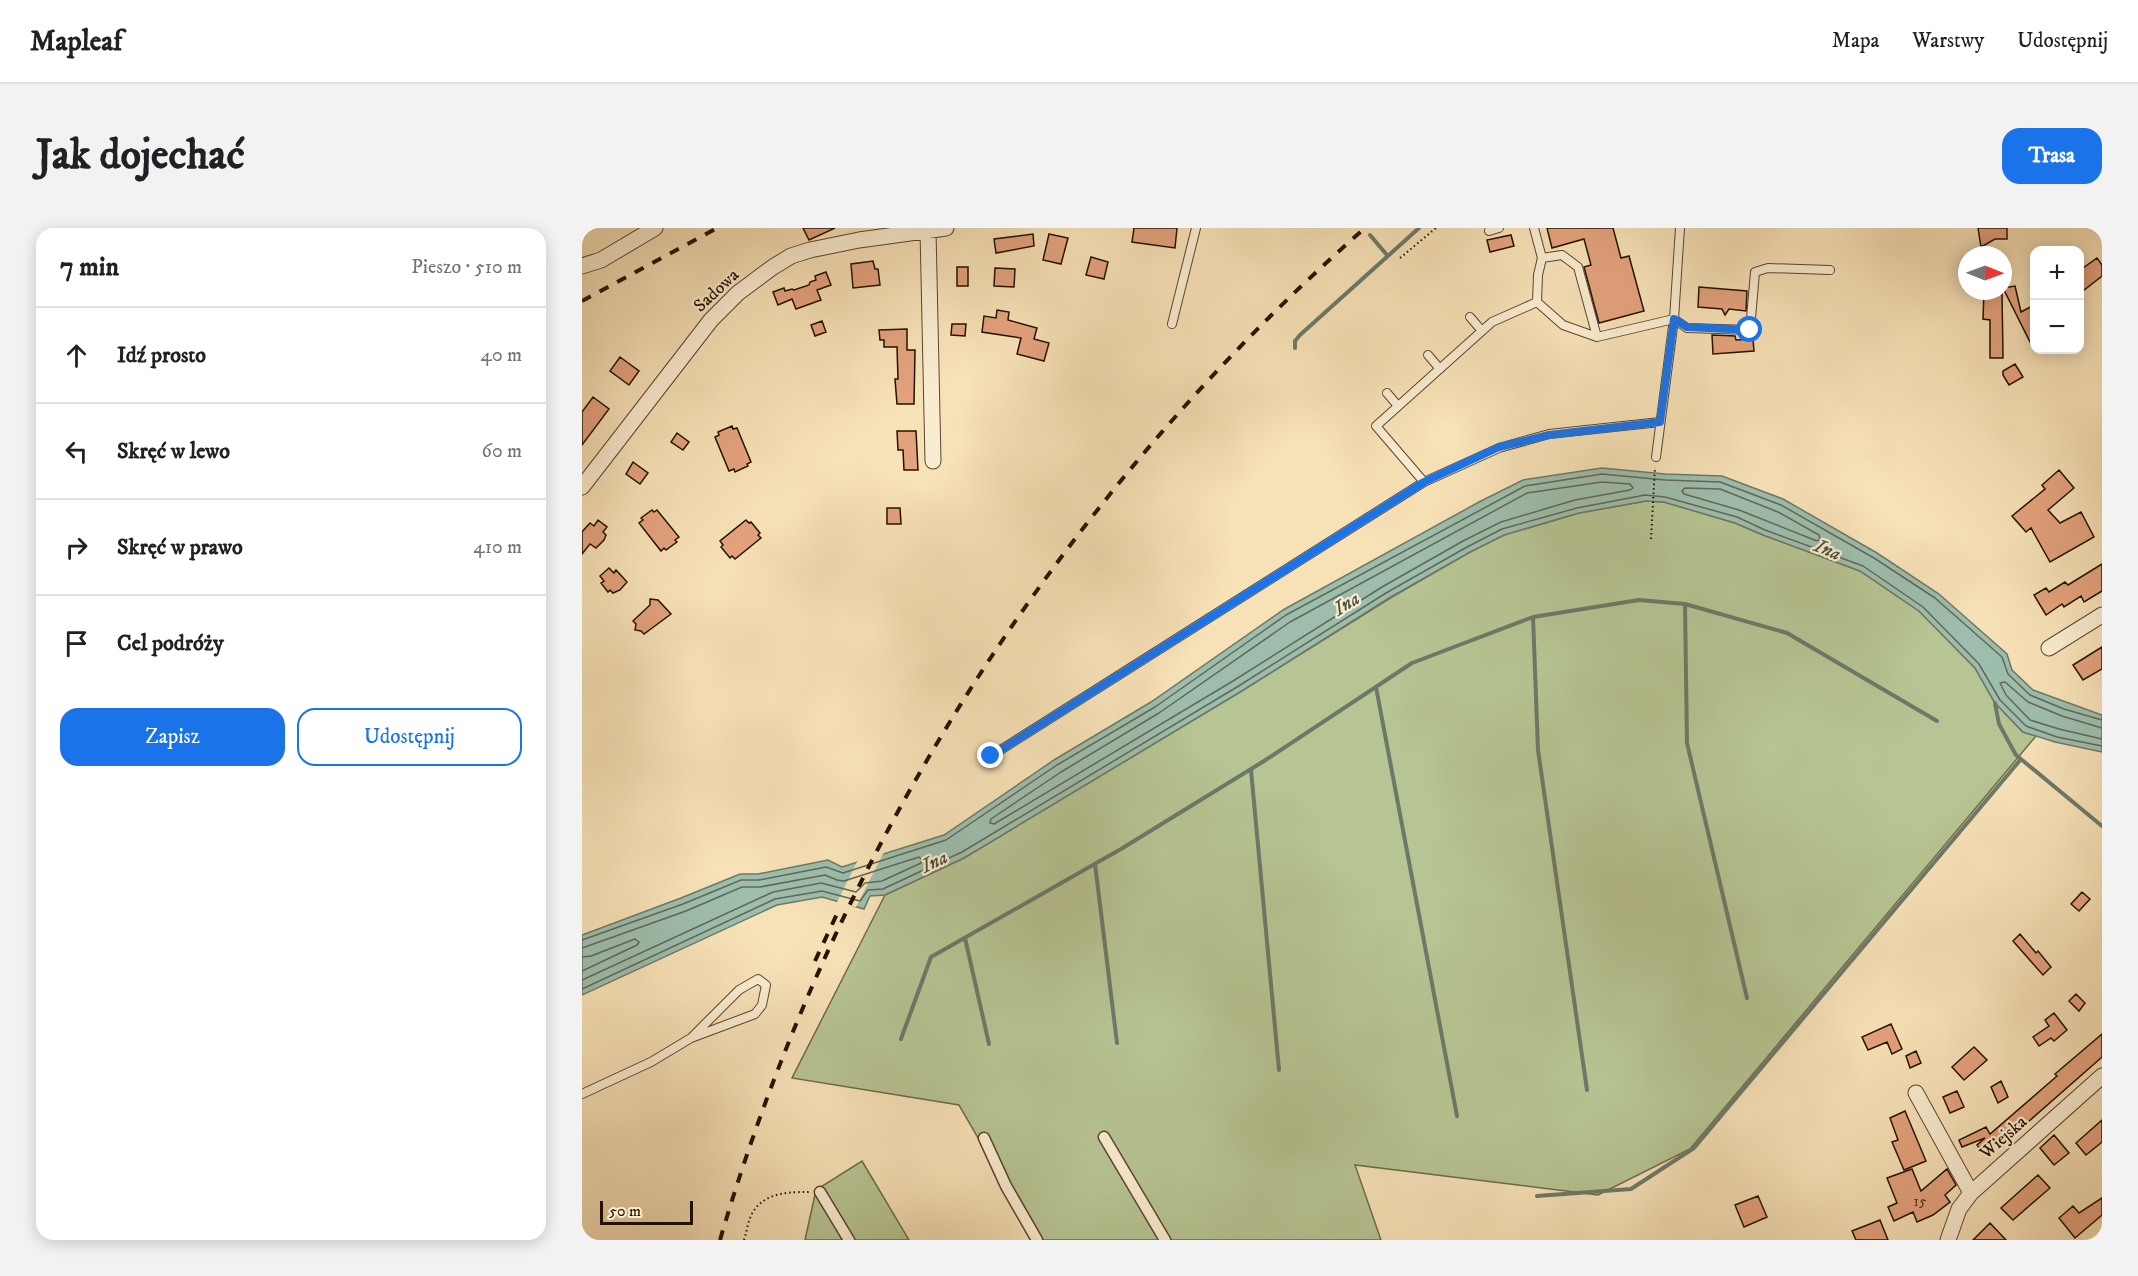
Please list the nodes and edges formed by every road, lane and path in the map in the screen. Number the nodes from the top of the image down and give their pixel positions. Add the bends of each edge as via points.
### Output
1 (655, 228) edge
2 (946, 228) edge
3 (1196, 228) edge
4 (1436, 228) edge
5 (1499, 228) edge
6 (1534, 228) edge
7 (1680, 228) edge
8 (928, 230) junction
9 (1489, 231) dead end
10 (1400, 258) dead end
11 (1542, 258) junction
12 (582, 266) edge
13 (1830, 270) dead end
14 (1538, 302) junction
15 (1470, 317) dead end
16 (1674, 319) junction
17 (1172, 324) dead end
18 (1482, 331) junction
19 (1597, 337) junction
20 (1428, 355) dead end
21 (1440, 369) junction
22 (1387, 393) dead end
23 (1398, 406) junction
24 (1660, 422) junction
25 (1656, 457) joint
26 (933, 461) dead end
27 (1424, 482) junction
28 (582, 487) edge
29 (1651, 539) dead end
30 (2102, 615) edge
31 (2049, 648) dead end
32 (991, 756) dead end
33 (692, 1038) junction
34 (2102, 1076) edge
35 (1916, 1093) dead end
36 (582, 1094) edge
37 (1104, 1137) dead end
38 (984, 1138) dead end
39 (820, 1192) joint
40 (1971, 1192) junction
41 (1951, 1237) edge
42 (744, 1240) edge
43 (849, 1240) edge
44 (1037, 1240) edge
45 (1165, 1240) edge

1 - 12 street via 601,260
2 - 8 street, Sadowa
3 - 17 lane
4 - 10 path
5 - 9 lane
6 - 11 lane
7 - 16 lane
8 - 26 street
8 - 28 street, Sadowa via 810,250 772,267 711,320
11 - 14 lane
11 - 19 lane via 1562,255 1578,267
13 - 16 lane via 1768,268 1755,272 1750,330 1687,327
14 - 18 lane via 1492,322
14 - 19 lane via 1563,325
15 - 18 lane
16 - 19 lane
16 - 24 lane
18 - 21 lane
20 - 21 lane
21 - 23 lane
22 - 23 lane
23 - 27 lane via 1376,426
24 - 25 lane
24 - 27 lane via 1549,435 1499,447
25 - 29 path
27 - 32 lane
30 - 31 street
33 - 33 lane via 755,1014 762,1005 766,985 758,979 739,990
33 - 36 lane
34 - 40 street, Wiejska
35 - 40 street
37 - 45 street
38 - 44 street
39 - 42 path via 776,1195 761,1203 752,1213
39 - 43 street
40 - 41 street, Wiejska via 1959,1209

